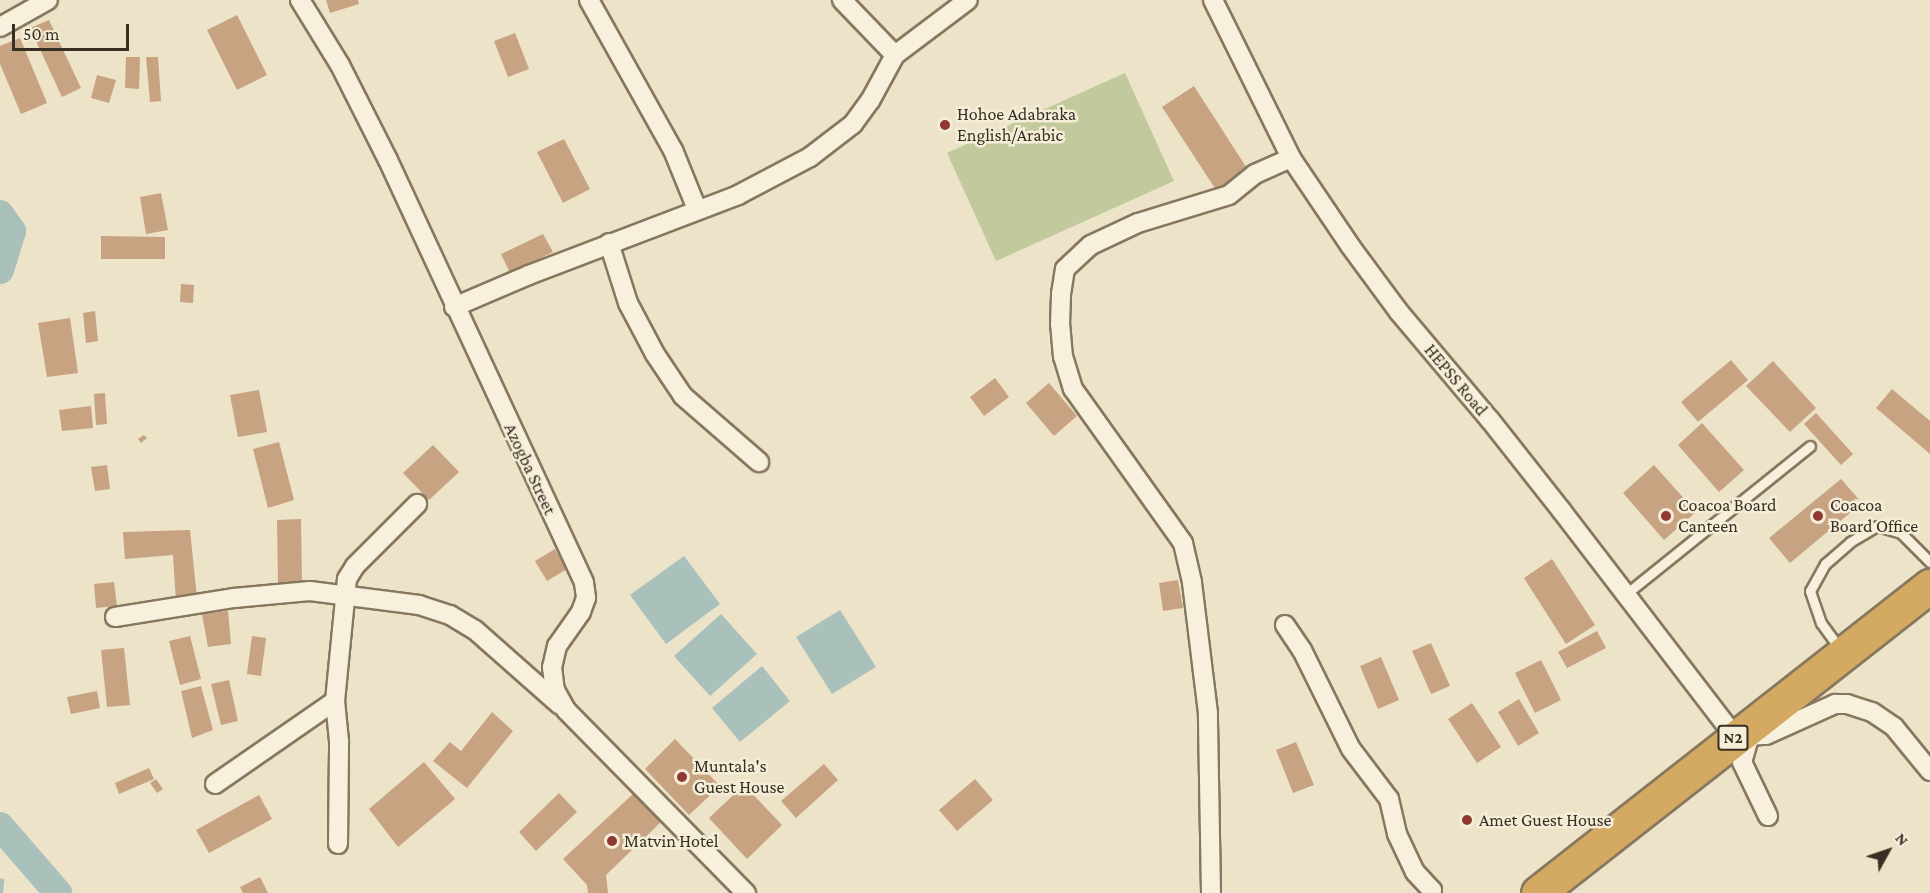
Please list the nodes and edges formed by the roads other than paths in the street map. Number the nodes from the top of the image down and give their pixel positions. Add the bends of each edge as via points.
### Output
1 (48, 0) edge
2 (300, 0) edge
3 (589, 0) edge
4 (842, 0) edge
5 (968, 0) edge
6 (1213, 0) edge
7 (0, 27) edge
8 (895, 55) junction
9 (1291, 158) junction
10 (697, 209) junction
11 (609, 243) junction
12 (454, 307) junction
13 (1810, 446) dead end
14 (759, 462) dead end
15 (417, 504) dead end
16 (1930, 562) edge
17 (1930, 586) edge
18 (1626, 594) junction
19 (346, 595) junction
20 (115, 617) dead end
21 (1285, 625) dead end
22 (1843, 653) junction
23 (335, 701) junction
24 (566, 710) junction
25 (1742, 738) junction
26 (1930, 771) edge
27 (215, 784) dead end
28 (1768, 816) dead end
29 (338, 844) dead end
30 (1547, 890) edge
31 (746, 893) edge
32 (1211, 893) edge
33 (1431, 893) edge

1 - 7 street
2 - 12 street, Azogba Street via 340,65 388,160
3 - 10 street via 668,141
4 - 8 street
5 - 8 street
6 - 9 street, HEPSS Road
8 - 10 street via 854,124 780,175
9 - 18 street, HEPSS Road via 1399,312 1490,420
9 - 32 street via 1255,174 1229,195 1138,223 1091,245 1065,269 1061,294 1062,357 1073,389 1183,543 1192,582 1208,713
10 - 11 street
11 - 12 street
11 - 14 street via 628,303 683,396
12 - 24 street, Azogba Street via 584,584 586,598 581,612 557,646 552,667 555,690
13 - 18 lane
15 - 19 street via 351,571
16 - 22 lane via 1901,533 1877,526 1850,542 1825,564 1813,580 1811,597 1821,623
17 - 22 highway, N2
18 - 25 street, HEPSS Road
19 - 20 street via 310,591 272,594
19 - 23 street
19 - 24 street via 419,605 450,615 475,630
21 - 33 street via 1302,650 1351,748 1389,799 1397,834 1415,872
22 - 25 highway, N2
23 - 27 street
23 - 29 street via 339,741
24 - 31 street, Azogba Street
25 - 26 street via 1784,729 1835,704 1847,704 1872,712 1894,727
25 - 28 street via 1742,762
25 - 30 highway, N2

